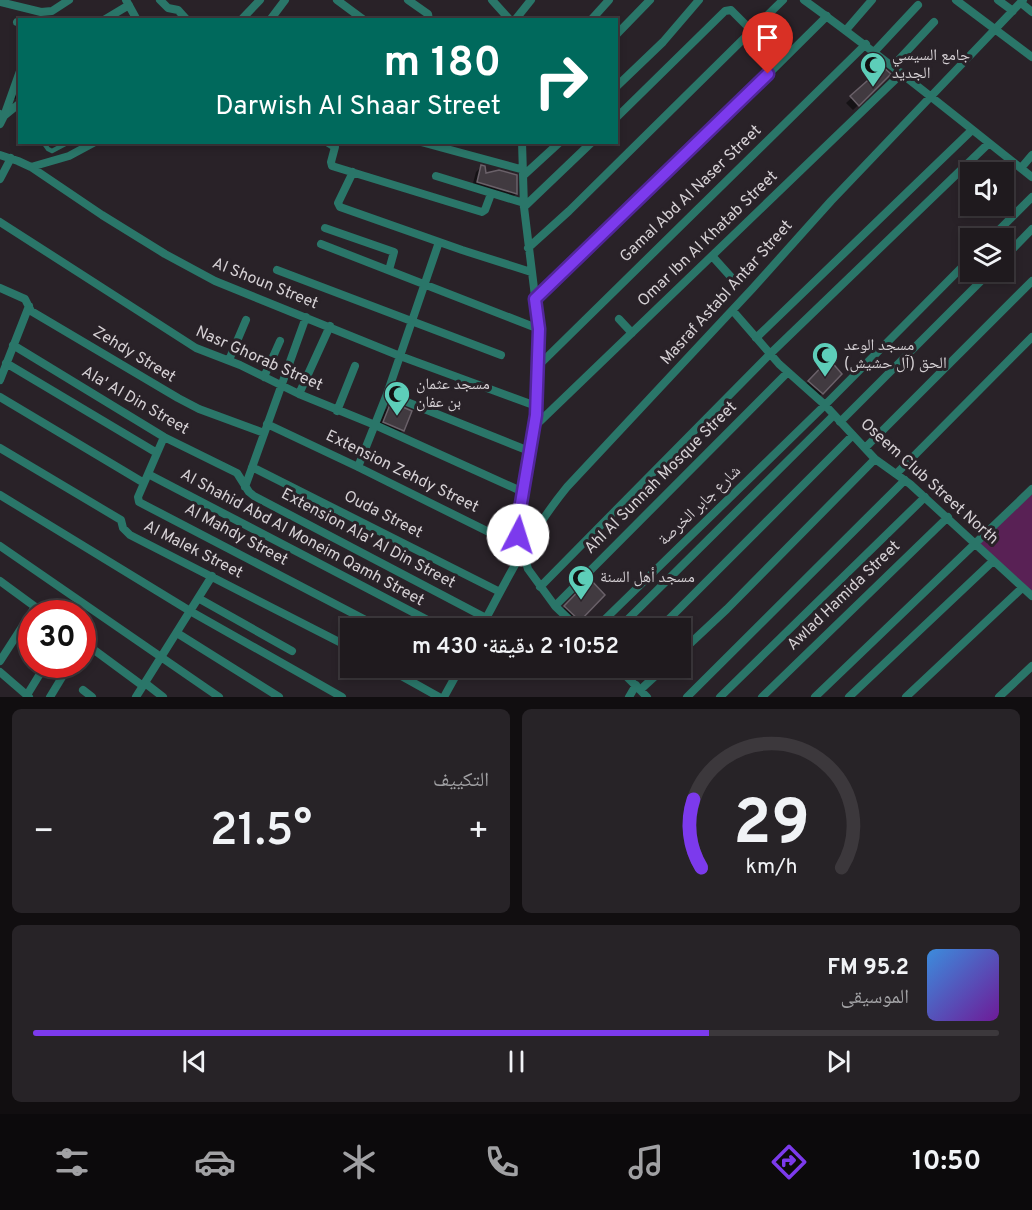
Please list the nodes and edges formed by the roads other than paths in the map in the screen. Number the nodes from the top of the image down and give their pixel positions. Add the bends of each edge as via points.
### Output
1 (69, 0) edge
2 (160, 0) edge
3 (260, 0) edge
4 (285, 0) edge
5 (338, 0) edge
6 (408, 0) edge
7 (492, 0) edge
8 (531, 0) edge
9 (609, 0) edge
10 (650, 0) edge
11 (699, 0) edge
12 (783, 0) edge
13 (872, 0) edge
14 (956, 0) edge
15 (998, 0) edge
16 (809, 1) edge
17 (0, 2) edge
18 (1022, 2) edge
19 (127, 3) edge
20 (918, 5) dead end
21 (1012, 11) junction
22 (1032, 12) edge
23 (34, 15) edge
24 (827, 16) junction
25 (107, 18) edge
26 (136, 18) edge
27 (185, 18) edge
28 (243, 18) edge
29 (272, 18) edge
30 (361, 18) edge
31 (429, 18) edge
32 (508, 18) edge
33 (517, 18) edge
34 (593, 18) edge
35 (934, 22) dead end
36 (996, 29) junction
37 (846, 30) junction
38 (752, 31) junction
39 (618, 33) edge
40 (866, 44) junction
41 (875, 51) junction
42 (1032, 57) edge
43 (893, 66) junction
44 (902, 73) junction
45 (18, 76) edge
46 (618, 85) edge
47 (931, 98) junction
48 (18, 105) edge
49 (618, 116) edge
50 (1, 118) edge
51 (972, 130) junction
52 (989, 143) junction
53 (44, 144) edge
54 (67, 144) edge
55 (72, 144) edge
56 (92, 144) edge
57 (331, 144) edge
58 (428, 144) edge
59 (520, 144) edge
60 (558, 144) edge
61 (590, 144) edge
62 (77, 153) junction
63 (1032, 154) edge
64 (0, 155) edge
65 (11, 158) junction
66 (31, 167) junction
67 (1021, 168) junction
68 (353, 172) junction
69 (524, 172) junction
70 (436, 176) dead end
71 (1032, 177) edge
72 (0, 180) edge
73 (491, 194) junction
74 (1032, 197) edge
75 (524, 205) junction
76 (0, 222) edge
77 (325, 228) dead end
78 (1001, 228) edge
79 (1032, 229) edge
80 (439, 242) junction
81 (321, 244) dead end
82 (528, 248) junction
83 (1014, 248) edge
84 (712, 257) junction
85 (960, 269) edge
86 (277, 270) dead end
87 (389, 270) junction
88 (531, 272) junction
89 (731, 277) dead end
90 (1032, 281) edge
91 (980, 282) edge
92 (424, 284) junction
93 (0, 288) edge
94 (535, 299) junction
95 (29, 306) junction
96 (733, 311) junction
97 (306, 317) junction
98 (619, 319) dead end
99 (246, 320) dead end
100 (411, 321) junction
101 (330, 326) junction
102 (539, 329) junction
103 (632, 333) junction
104 (1032, 337) edge
105 (756, 338) junction
106 (280, 341) dead end
107 (13, 345) junction
108 (770, 354) junction
109 (400, 356) junction
110 (501, 356) dead end
111 (229, 360) junction
112 (6, 363) junction
113 (355, 366) dead end
114 (537, 367) junction
115 (788, 372) junction
116 (264, 376) junction
117 (0, 380) edge
118 (282, 385) junction
119 (299, 394) junction
120 (387, 394) junction
121 (0, 397) edge
122 (825, 405) junction
123 (536, 406) junction
124 (337, 411) junction
125 (837, 418) junction
126 (375, 425) junction
127 (535, 426) junction
128 (265, 429) junction
129 (853, 435) junction
130 (164, 437) junction
131 (0, 448) edge
132 (865, 448) junction
133 (529, 451) junction
134 (157, 453) junction
135 (875, 459) junction
136 (252, 467) junction
137 (358, 467) junction
138 (897, 473) junction
139 (148, 474) junction
140 (905, 480) junction
141 (144, 483) junction
142 (244, 484) junction
143 (1032, 489) edge
144 (523, 492) junction
145 (0, 495) edge
146 (926, 497) junction
147 (948, 517) junction
148 (975, 543) junction
149 (0, 546) edge
150 (523, 549) junction
151 (993, 561) junction
152 (212, 576) junction
153 (0, 581) edge
154 (540, 587) junction
155 (1022, 588) junction
156 (500, 592) junction
157 (1032, 596) edge
158 (198, 598) junction
159 (26, 600) edge
160 (555, 606) junction
161 (190, 611) junction
162 (362, 618) edge
163 (424, 618) edge
164 (486, 618) joint
165 (568, 618) edge
166 (606, 618) edge
167 (630, 618) edge
168 (670, 618) edge
169 (18, 633) edge
170 (177, 633) junction
171 (340, 642) edge
172 (691, 643) edge
173 (96, 651) edge
174 (292, 651) dead end
175 (162, 656) junction
176 (0, 660) edge
177 (1032, 666) edge
178 (0, 672) edge
179 (37, 678) edge
180 (62, 678) edge
181 (405, 678) edge
182 (454, 678) edge
183 (629, 678) edge
184 (654, 678) edge
185 (144, 685) junction
186 (83, 690) dead end
187 (641, 691) edge
188 (26, 696) edge
189 (50, 697) edge
190 (92, 697) edge
191 (136, 697) edge
192 (163, 697) edge
193 (219, 697) edge
194 (279, 697) edge
195 (342, 697) edge
196 (438, 697) edge
197 (444, 697) edge
198 (629, 697) edge
199 (687, 697) edge
200 (720, 697) edge
201 (762, 697) edge
202 (815, 697) edge
203 (849, 697) edge
204 (906, 697) edge
205 (999, 697) edge

1 - 23 street via 52,11
2 - 27 street
3 - 28 street
4 - 29 street
5 - 30 street
6 - 31 street
7 - 32 street
8 - 33 street
9 - 34 street
10 - 39 street
11 - 46 street
12 - 38 street
13 - 37 street
14 - 36 street
15 - 21 street
16 - 24 street
17 - 23 street
18 - 21 street, Masraf Astabl Antar Street
18 - 22 street
19 - 25 street
19 - 26 street
20 - 41 street
21 - 36 street, Masraf Astabl Antar Street
24 - 37 street
24 - 94 street
35 - 43 street
36 - 42 street
36 - 47 street, Masraf Astabl Antar Street
37 - 40 street
38 - 49 street via 731,10 725,11
38 - 82 street
40 - 41 street
40 - 114 street, Gamal Abd Al Naser Street
41 - 43 street
43 - 44 street
44 - 47 street
44 - 84 street, Omar Ibn Al Khatab Street
45 - 50 street
47 - 51 street
47 - 96 street, Masraf Astabl Antar Street via 831,201
48 - 50 street
51 - 52 street
51 - 105 street
52 - 67 street
52 - 108 street
53 - 54 lane via 52,151
55 - 62 lane
56 - 62 street
57 - 68 street via 335,147 331,165
58 - 69 street
59 - 69 street
60 - 69 street
61 - 75 street
62 - 66 street
63 - 67 street
64 - 65 street, Al Shoun Street
65 - 66 street, Al Shoun Street
65 - 72 street
66 - 97 street, Al Shoun Street via 181,263
67 - 71 street
68 - 73 street via 482,212
68 - 80 street via 338,203 340,207
69 - 75 street
70 - 73 street
73 - 75 street
74 - 78 street
75 - 82 street
76 - 111 street, Nasr Ghorab Street via 187,343
77 - 87 street via 394,252
79 - 83 street
80 - 88 street
80 - 92 street
81 - 87 street
82 - 88 street
84 - 89 street
84 - 103 street, Omar Ibn Al Khatab Street
85 - 122 street, شارع جابر الخرصة
86 - 100 street
87 - 92 street
88 - 94 street
90 - 132 street
91 - 125 street
92 - 100 street
92 - 102 street
93 - 95 street, Zehdy Street via 25,299
94 - 102 street
95 - 107 street
95 - 128 street, Zehdy Street via 41,317 199,409
96 - 105 street, Oseem Club Street North
96 - 150 street, Masraf Astabl Antar Street via 567,488
97 - 101 street, Al Shoun Street
97 - 118 street
98 - 103 street
99 - 111 street
100 - 109 street
100 - 110 street
101 - 109 street, Al Shoun Street
101 - 119 street
102 - 114 street
103 - 127 street, Omar Ibn Al Khatab Street
104 - 138 street
105 - 108 street, Oseem Club Street North
106 - 116 street
107 - 112 street
107 - 130 street, Ala' Al Din Street
108 - 115 street, Oseem Club Street North
108 - 154 street
109 - 120 street
109 - 123 street, Al Shoun Street
111 - 116 street, Nasr Ghorab Street
112 - 117 street
112 - 134 street
113 - 124 street
114 - 123 street
115 - 122 street, Oseem Club Street North
115 - 160 street, Ahl Al Sunnah Mosque Street
116 - 118 street, Nasr Ghorab Street
118 - 119 street, Nasr Ghorab Street
118 - 128 street
119 - 124 street, Nasr Ghorab Street
120 - 126 street
120 - 133 street
121 - 141 street
122 - 125 street, Oseem Club Street North
122 - 166 street, شارع جابر الخرصة
123 - 127 street
124 - 126 street, Nasr Ghorab Street
125 - 129 street, Oseem Club Street North
125 - 167 street
126 - 137 street
126 - 144 street, Nasr Ghorab Street
127 - 133 street
128 - 136 street
128 - 137 street, Extension Zehdy Street
129 - 132 street, Oseem Club Street North
129 - 168 street
130 - 134 street
130 - 142 street, Ala' Al Din Street via 237,474
131 - 152 street, Al Malek Street via 121,520 130,535
132 - 135 street, Oseem Club Street North
133 - 144 street
134 - 139 street
135 - 138 street, Oseem Club Street North
135 - 172 street
136 - 142 street
136 - 156 street, Ouda Street
137 - 150 street, Extension Zehdy Street
138 - 140 street, Oseem Club Street North
139 - 141 street
139 - 163 street, Al Shahid Abd Al Moneim Qamh Street
140 - 146 street, Oseem Club Street North
140 - 199 street
141 - 162 street, Al Mahdy Street via 139,502
142 - 164 street, Extension Ala' Al Din Street via 254,496
143 - 148 street
144 - 150 street via 518,535
145 - 161 street
146 - 147 street, Oseem Club Street North
146 - 200 street
147 - 148 street, Oseem Club Street North
147 - 201 street, Awlad Hamida Street
148 - 151 street, Oseem Club Street North
148 - 202 street
149 - 175 street
150 - 154 street via 528,569
150 - 156 street, Masraf Astabl Antar Street
151 - 155 street, Oseem Club Street North
151 - 203 street
152 - 158 street
152 - 171 street, Al Malek Street
153 - 159 street
154 - 160 street
155 - 157 street, Oseem Club Street North
155 - 204 street
156 - 164 street, Masraf Astabl Antar Street
158 - 161 street
158 - 174 street
160 - 165 street
161 - 170 street
161 - 195 street
169 - 176 street
170 - 175 street
170 - 194 street
173 - 185 street
175 - 185 street
175 - 193 street
177 - 205 street
178 - 188 street
179 - 188 street
180 - 189 street
181 - 196 street
182 - 197 street
183 - 187 street
184 - 187 street
185 - 191 street
185 - 192 street
186 - 190 street
187 - 198 street

